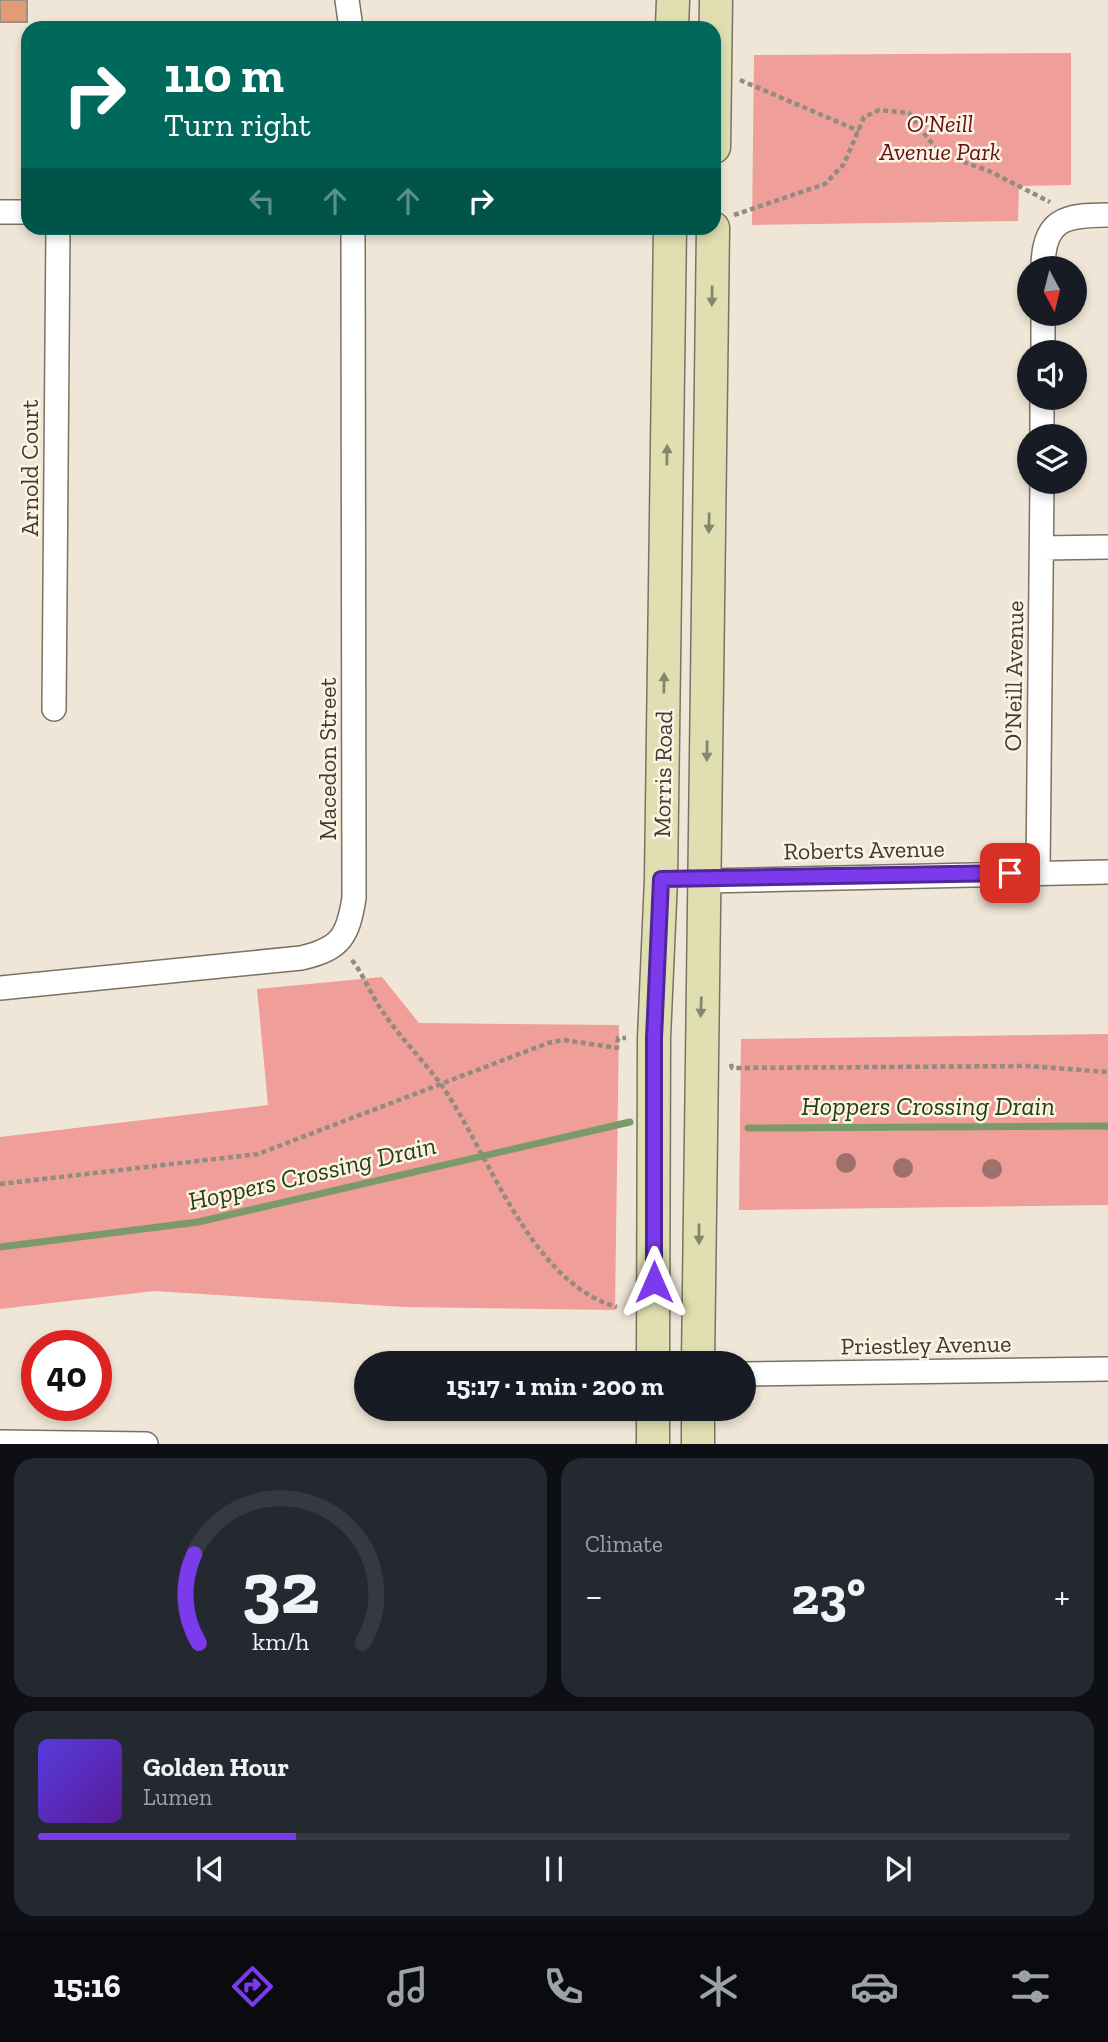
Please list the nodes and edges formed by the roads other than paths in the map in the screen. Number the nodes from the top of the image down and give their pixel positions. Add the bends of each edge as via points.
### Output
1 (347, 0) edge
2 (673, 0) edge
3 (716, 0) edge
4 (350, 21) edge
5 (672, 21) edge
6 (716, 21) edge
7 (0, 212) edge
8 (21, 212) edge
9 (1108, 215) edge
10 (58, 235) edge
11 (353, 235) edge
12 (670, 235) edge
13 (719, 235) edge
14 (1044, 256) edge
15 (1042, 494) edge
16 (1108, 547) edge
17 (1042, 548) junction
18 (54, 709) dead end
19 (1038, 872) junction
20 (1108, 872) edge
21 (661, 879) junction
22 (705, 881) junction
23 (0, 988) edge
24 (653, 1351) edge
25 (698, 1351) edge
26 (1108, 1369) edge
27 (756, 1374) edge
28 (653, 1421) edge
29 (698, 1421) edge
30 (0, 1442) edge
31 (146, 1444) edge
32 (653, 1444) edge
33 (698, 1444) edge

1 - 4 street
2 - 5 street
3 - 6 street
7 - 8 street
9 - 14 street via 1074,217 1051,227
10 - 18 street, Arnold Court
11 - 23 street, Macedon Street via 354,898 350,923 339,943 302,958
21 -> 12 street, Morris Road
13 -> 22 street, Morris Road
15 - 17 street, O'Neill Avenue
16 - 17 street
17 - 19 street, O'Neill Avenue
19 - 20 street, Roberts Avenue
19 - 22 street, Roberts Avenue
21 - 22 street
21 - 24 street, Morris Road via 654,1038
22 -> 25 street, Morris Road
26 - 27 street, Priestley Avenue
28 - 32 street
29 - 33 street
30 - 31 street

